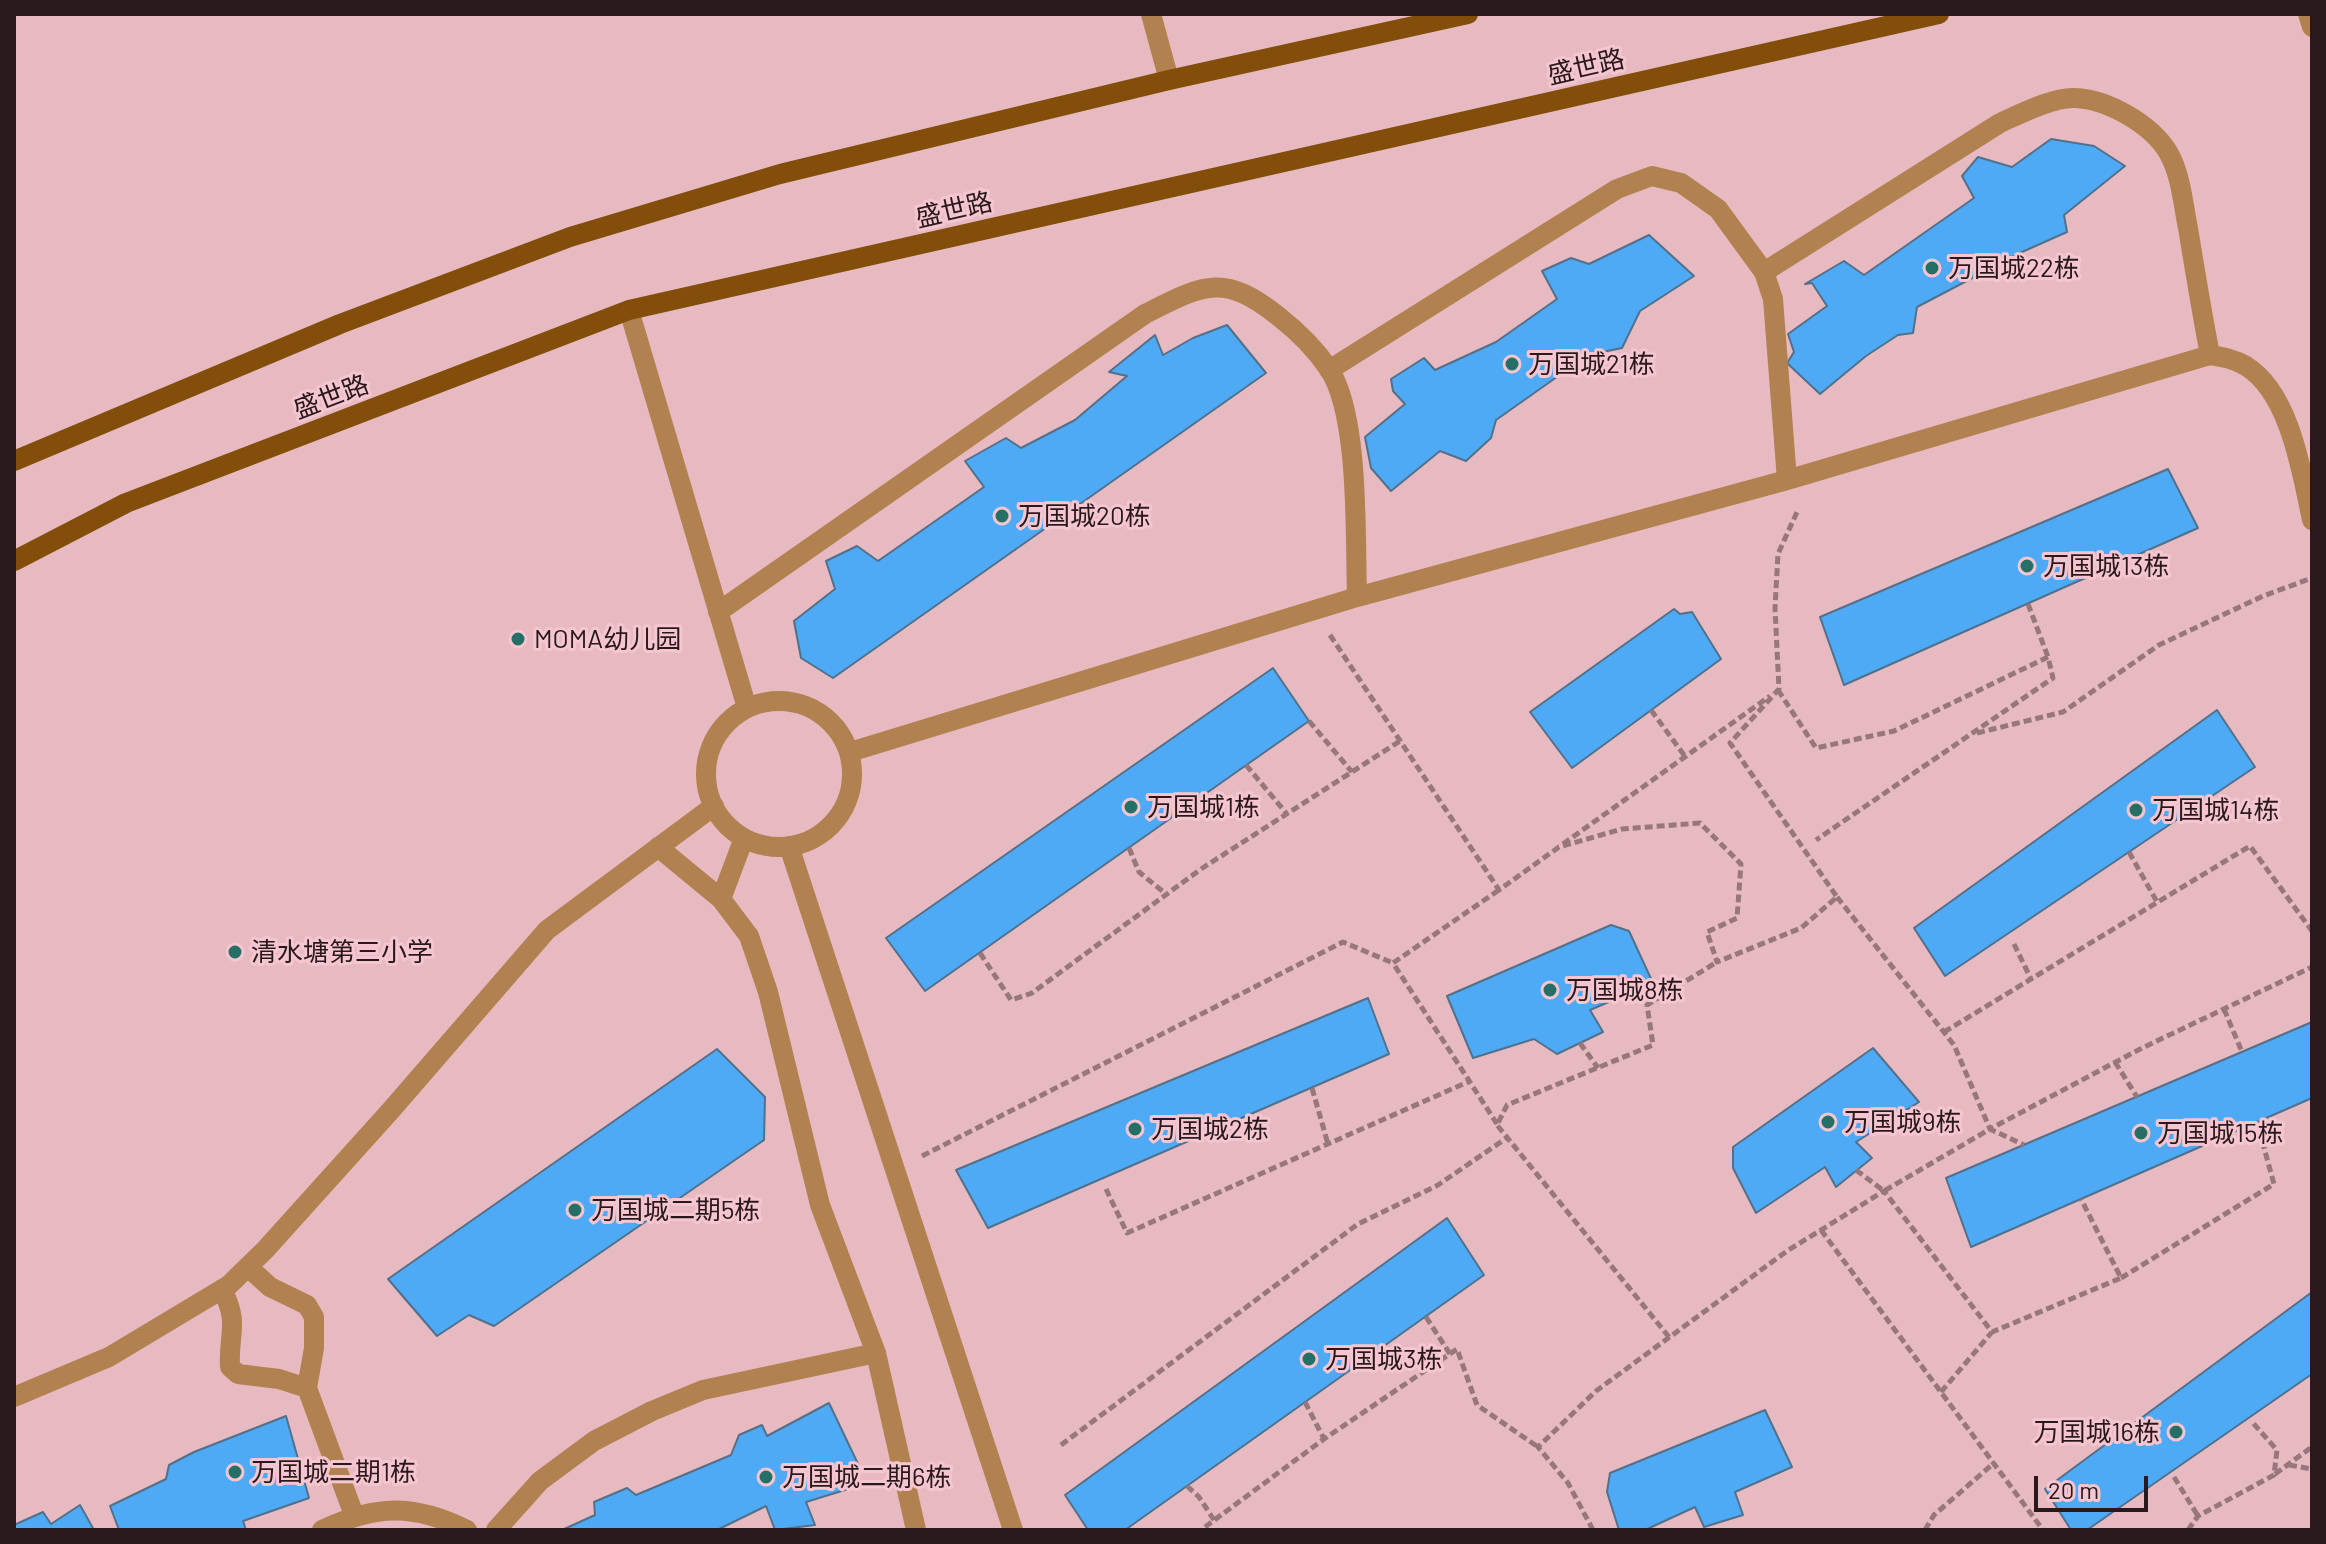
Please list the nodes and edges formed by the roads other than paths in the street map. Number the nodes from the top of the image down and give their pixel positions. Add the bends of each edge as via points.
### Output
1 (1151, 14) edge
2 (1468, 14) edge
3 (1939, 14) edge
4 (2308, 14) edge
5 (2312, 27) edge
6 (1169, 80) junction
7 (1764, 272) junction
8 (629, 310) junction
9 (2210, 355) junction
10 (1329, 370) junction
11 (14, 461) edge
12 (1787, 480) junction
13 (2312, 520) edge
14 (14, 561) edge
15 (1357, 597) junction
16 (718, 612) junction
17 (747, 708) junction
18 (850, 752) junction
19 (714, 806) junction
20 (744, 838) junction
21 (789, 846) junction
22 (658, 847) junction
23 (721, 899) junction
24 (248, 1267) junction
25 (222, 1289) junction
26 (876, 1353) junction
27 (307, 1388) junction
28 (14, 1397) edge
29 (354, 1515) junction
30 (322, 1530) edge
31 (467, 1530) edge
32 (496, 1530) edge
33 (916, 1530) edge
34 (1013, 1530) edge

1 - 6 street
2 - 6 main road
3 - 8 main road, 盛世路
4 - 5 street
6 - 11 main road via 780,174 570,237 340,324
7 - 9 street via 2000,123 2073,97 2127,116 2168,151 2180,183
7 - 10 street via 1718,209 1681,183 1652,176 1617,189
7 - 12 street via 1773,299
8 - 14 main road, 盛世路 via 126,503
8 - 16 street
9 - 12 street
9 - 13 street via 2249,367 2270,389 2285,416
10 - 15 street via 1352,452
10 - 16 street via 1256,298 1227,287 1194,290 1145,314
12 - 15 street
15 - 18 street
16 - 17 street
17 - 18 street via 771,701 796,702 820,713
17 - 19 street via 728,722 707,762
18 - 21 street via 853,777 847,802 813,839
19 - 20 street via 726,825
19 - 22 street
20 - 21 street via 766,846
20 - 23 street
21 - 34 street
22 - 23 street
22 - 24 street via 547,930
23 - 26 street via 749,936 759,964 820,1205
24 - 25 street
24 - 27 street via 270,1287 307,1305 314,1317
25 - 27 street via 234,1322 230,1367 238,1374
25 - 28 street via 109,1357
26 - 32 street via 703,1390 652,1411 594,1441 540,1481
26 - 33 street
27 - 29 street
29 - 30 street
29 - 31 street via 383,1509 420,1513

